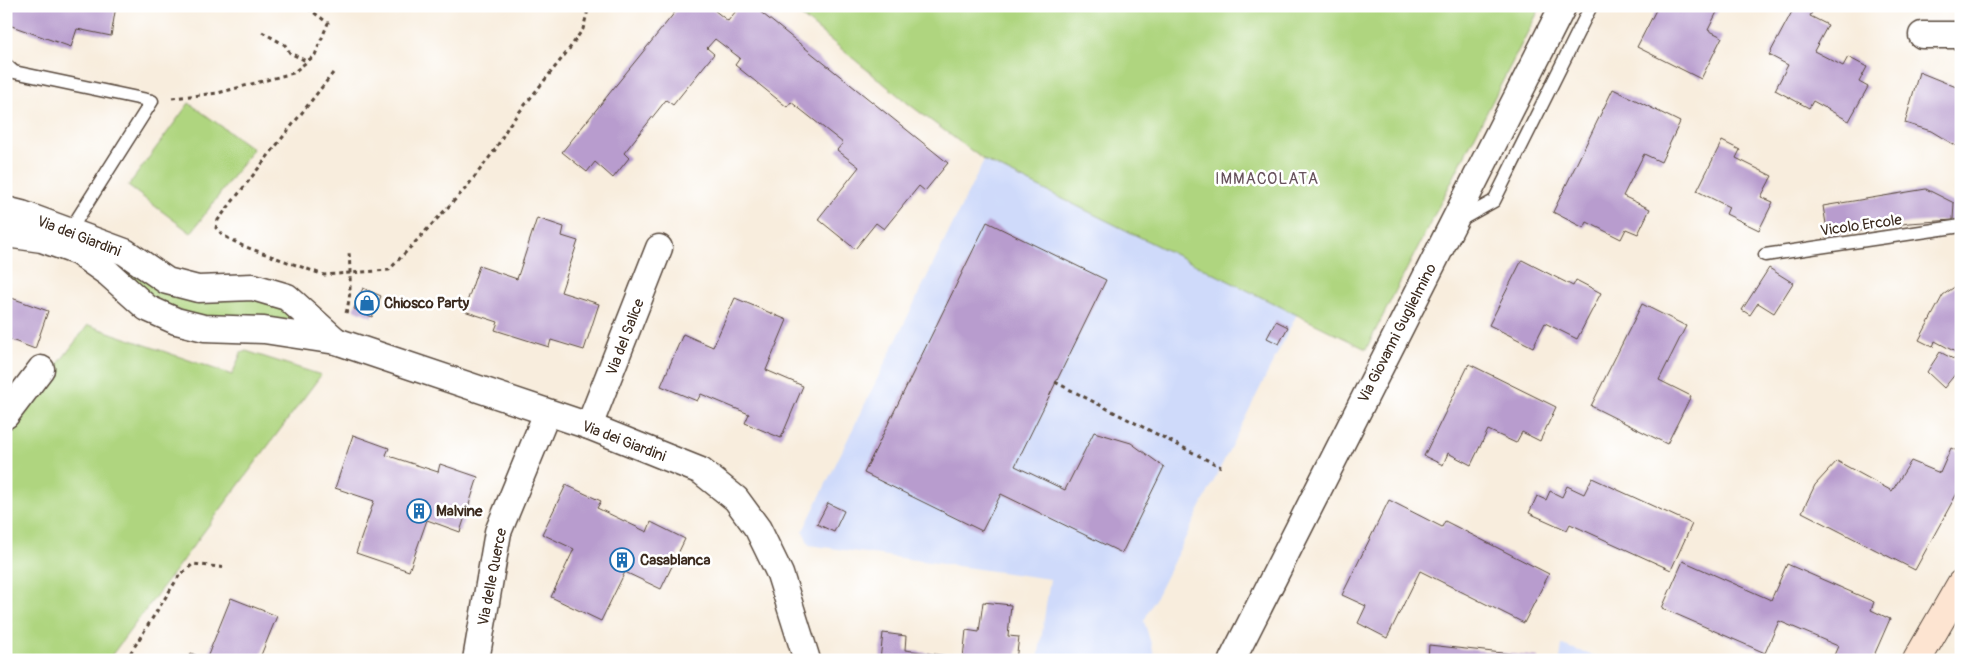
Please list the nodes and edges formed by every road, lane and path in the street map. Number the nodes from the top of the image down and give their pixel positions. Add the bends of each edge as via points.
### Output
1 (305, 6) edge
2 (589, 6) edge
3 (1563, 6) edge
4 (1591, 6) edge
5 (262, 32) dead end
6 (1922, 34) dead end
7 (1961, 35) edge
8 (306, 61) junction
9 (6, 65) edge
10 (334, 74) dead end
11 (152, 101) junction
12 (6, 210) edge
13 (1452, 225) junction
14 (1961, 226) edge
15 (6, 234) edge
16 (66, 239) junction
17 (659, 248) dead end
18 (349, 251) dead end
19 (1765, 255) dead end
20 (350, 274) junction
21 (340, 331) junction
22 (41, 369) dead end
23 (1056, 382) dead end
24 (547, 413) junction
25 (6, 414) edge
26 (590, 426) junction
27 (1221, 467) dead end
28 (227, 568) dead end
29 (1961, 584) edge
30 (126, 660) edge
31 (476, 660) edge
32 (806, 660) edge
33 (1232, 660) edge
34 (1917, 660) edge

1 - 8 path via 328,23 315,55
2 - 20 path via 583,29 509,125 495,150 466,188 389,270
3 - 13 street, Via Giovanni Guglielmino
4 - 13 lane via 1494,201
5 - 8 path
6 - 7 street
8 - 11 path via 293,73 218,92
9 - 11 lane via 14,72
10 - 20 path via 218,220 216,228 243,246 324,275
11 - 16 lane
12 - 16 street, Via dei Giardini via 22,214
13 - 33 street, Via Giovanni Guglielmino
14 - 19 lane, Vicolo Ercole
15 - 16 street, Via dei Giardini
16 - 21 street, Via dei Giardini via 125,252 167,281 198,289 253,287 287,297
16 - 21 street, Via dei Giardini via 147,308 176,321 204,328
17 - 26 street, Via del Salice
18 - 20 path
20 - 21 path via 348,306
21 - 24 street, Via dei Giardini
22 - 25 street
23 - 27 path
24 - 26 street, Via dei Giardini
24 - 31 street, Via delle Querce via 498,532
26 - 32 street, Via dei Giardini via 701,471 736,498 758,529 780,574
28 - 30 path via 193,564 179,576
29 - 34 main road

